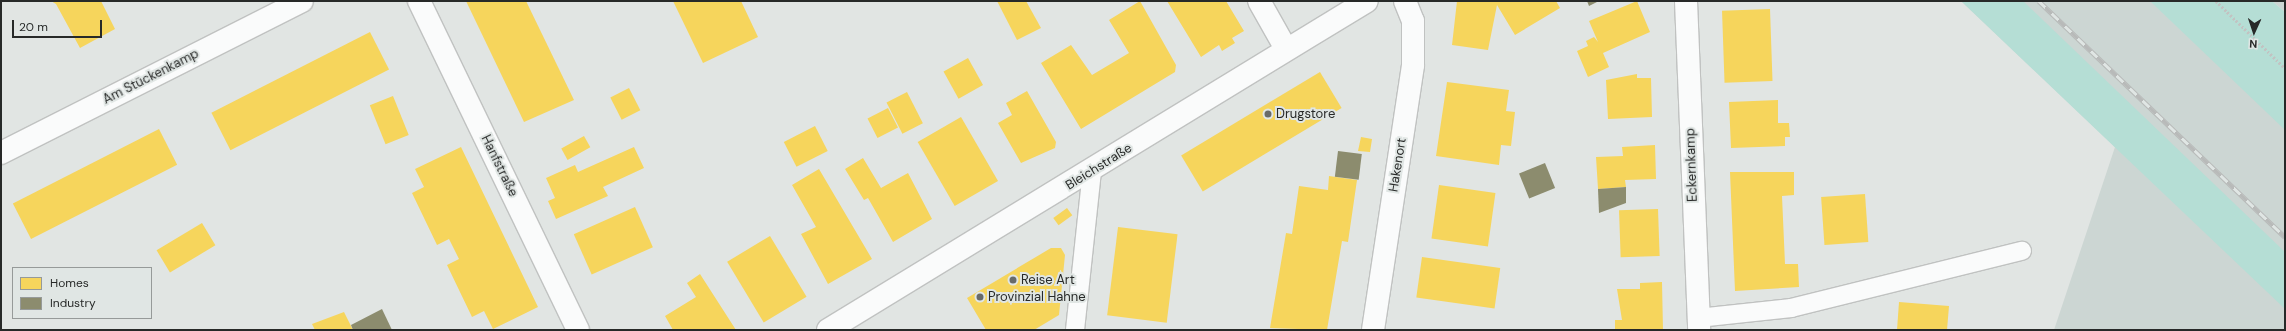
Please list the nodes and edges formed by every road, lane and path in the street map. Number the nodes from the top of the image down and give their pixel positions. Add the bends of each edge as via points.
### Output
1 (302, 1) edge
2 (419, 1) edge
3 (1259, 1) edge
4 (1367, 1) edge
5 (1405, 1) edge
6 (1686, 1) edge
7 (2216, 1) edge
8 (1286, 50) junction
9 (2285, 68) edge
10 (1, 153) edge
11 (1092, 171) junction
12 (2022, 251) dead end
13 (1698, 324) edge
14 (578, 330) edge
15 (828, 330) edge
16 (1075, 330) edge
17 (1373, 330) edge

1 - 10 street, Am Stückenkamp
2 - 14 street, Hanfstraße
3 - 8 street
4 - 8 street, Bleichstraße
5 - 17 street, Hakenort via 1413,21 1413,65
6 - 13 street, Eckernkamp
7 - 9 path
8 - 11 street, Bleichstraße
11 - 15 street, Bleichstraße
11 - 16 lane
12 - 13 lane via 1792,308

